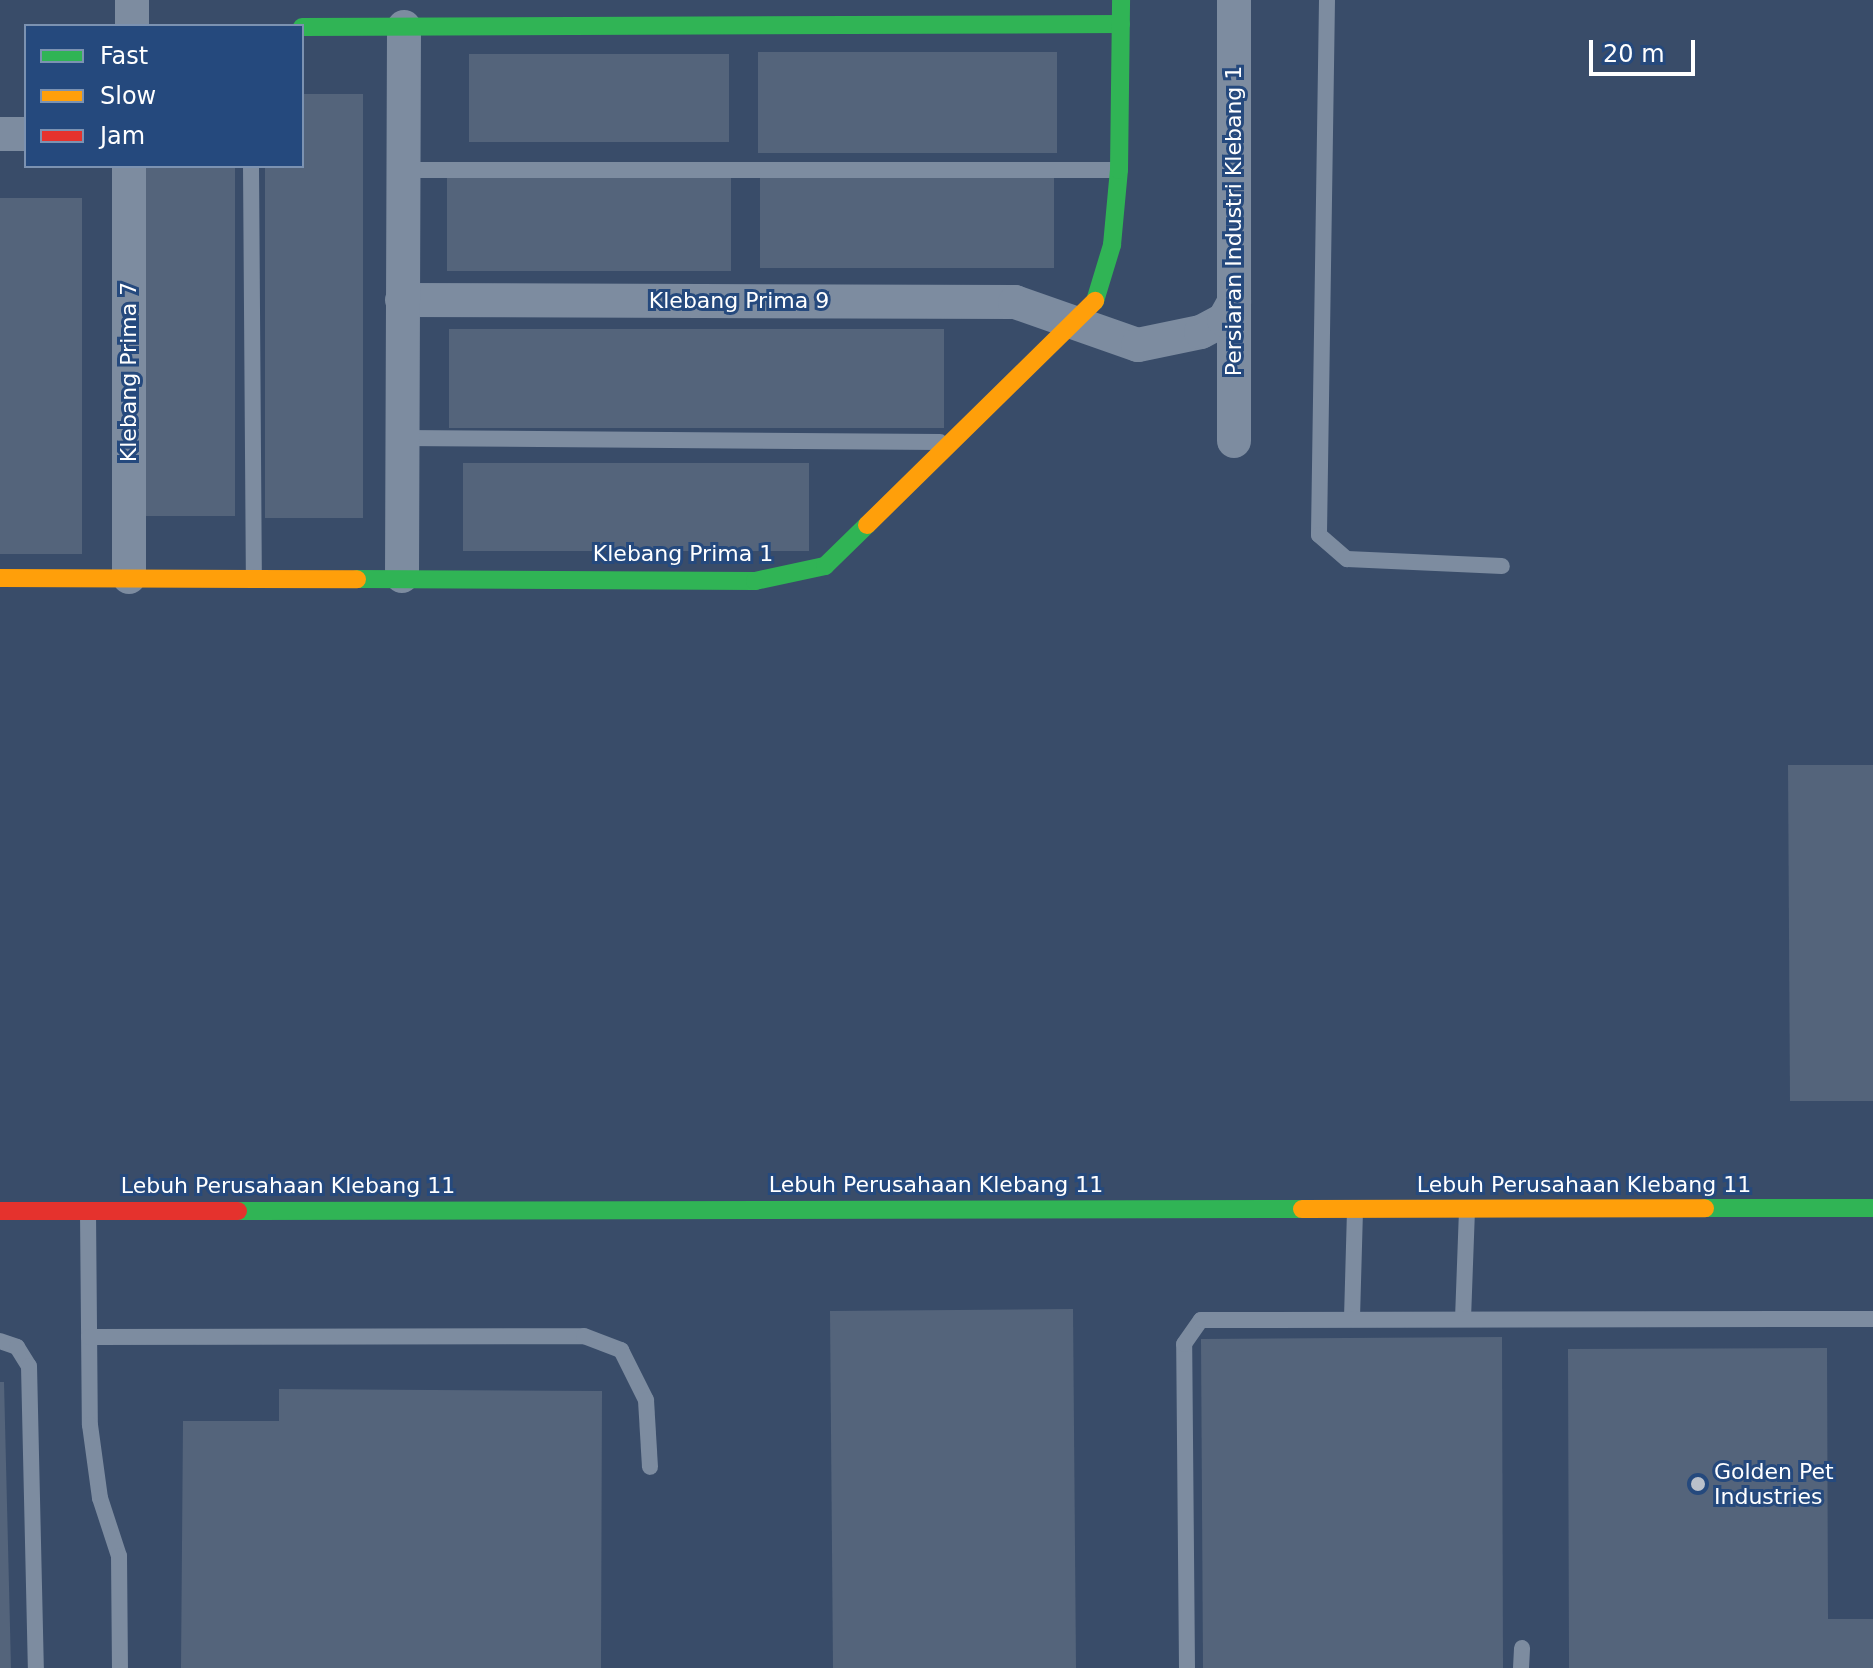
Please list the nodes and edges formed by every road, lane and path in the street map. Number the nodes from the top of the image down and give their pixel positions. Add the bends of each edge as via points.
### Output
1 (132, 0) edge
2 (1121, 0) edge
3 (1234, 0) edge
4 (1327, 0) edge
5 (132, 24) edge
6 (1121, 24) junction
7 (304, 27) edge
8 (404, 27) junction
9 (0, 134) edge
10 (24, 134) edge
11 (129, 168) edge
12 (251, 168) edge
13 (402, 170) junction
14 (1119, 170) junction
15 (402, 300) junction
16 (1234, 302) junction
17 (1071, 325) junction
18 (402, 438) junction
19 (1234, 441) dead end
20 (955, 442) junction
21 (1502, 566) dead end
22 (402, 576) junction
23 (129, 577) junction
24 (254, 577) junction
25 (0, 578) edge
26 (1873, 1208) edge
27 (1355, 1209) junction
28 (1467, 1209) junction
29 (88, 1210) junction
30 (0, 1211) edge
31 (1352, 1318) junction
32 (1463, 1319) junction
33 (1873, 1319) edge
34 (89, 1337) junction
35 (0, 1341) edge
36 (650, 1467) dead end
37 (1522, 1648) dead end
38 (36, 1668) edge
39 (120, 1668) edge
40 (1187, 1668) edge
41 (1521, 1668) edge

1 - 5 street
2 - 6 street, Klebang Prima 1
3 - 16 street, Persiaran Industri Klebang 1
4 - 21 lane via 1319,535 1347,559
6 - 8 street
6 - 14 street, Klebang Prima 1
7 - 8 street
8 - 13 street
9 - 10 street
11 - 23 street, Klebang Prima 7
12 - 24 lane
13 - 14 lane
13 - 15 street
14 - 17 street, Klebang Prima 1 via 1106,278
15 - 17 street, Klebang Prima 9 via 1015,302
15 - 18 street
16 - 17 street, Klebang Prima 9 via 1224,320 1162,344 1117,344
16 - 19 street, Persiaran Industri Klebang 1
17 - 20 street, Klebang Prima 1
18 - 20 lane
18 - 22 street
20 - 22 street, Klebang Prima 1 via 856,542 793,577
22 - 24 street, Klebang Prima 1
23 - 24 street, Klebang Prima 1
23 - 25 street, Klebang Prima 1
26 - 28 street, Lebuh Perusahaan Klebang 11
27 - 28 street, Lebuh Perusahaan Klebang 11
27 - 29 street, Lebuh Perusahaan Klebang 11
27 - 31 lane
28 - 32 lane
29 - 30 street, Lebuh Perusahaan Klebang 11
29 - 34 lane
31 - 32 lane
31 - 40 lane via 1211,1318 1186,1334
32 - 33 lane
34 - 36 lane via 584,1336 621,1350 646,1400
34 - 39 lane via 100,1498 119,1556
35 - 38 lane via 17,1347 29,1366
37 - 41 lane

